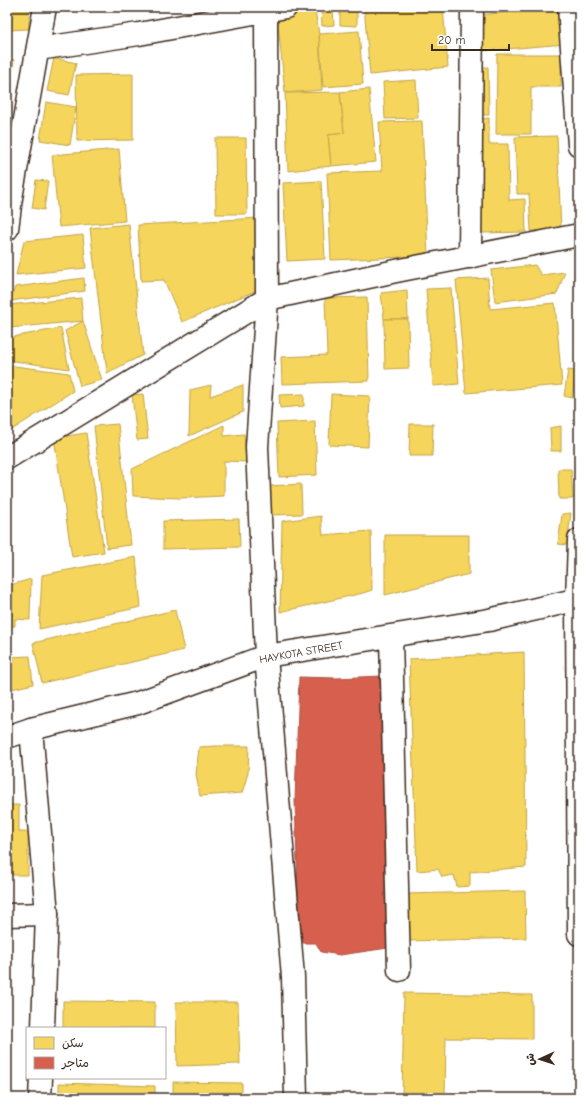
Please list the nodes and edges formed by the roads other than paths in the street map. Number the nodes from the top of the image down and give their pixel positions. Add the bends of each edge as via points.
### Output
1 (45, 7) edge
2 (472, 7) edge
3 (569, 7) edge
4 (276, 9) edge
5 (235, 12) edge
6 (38, 49) junction
7 (579, 145) edge
8 (9, 199) edge
9 (7, 229) edge
10 (579, 235) edge
11 (470, 257) junction
12 (267, 299) junction
13 (7, 458) edge
14 (579, 540) edge
15 (578, 600) edge
16 (391, 637) junction
17 (266, 656) junction
18 (31, 729) junction
19 (7, 738) edge
20 (47, 914) junction
21 (7, 915) edge
22 (579, 934) edge
23 (399, 970) dead end
24 (43, 1027) edge
25 (41, 1079) edge
26 (40, 1098) edge
27 (296, 1098) edge

1 - 6 street
2 - 11 street
3 - 7 street
4 - 5 street
4 - 12 street
5 - 6 street via 139,34
6 - 8 street
8 - 9 street
10 - 11 street
11 - 12 street
12 - 13 street
12 - 17 street via 258,447
14 - 15 street
15 - 16 street, HAYKOTA STREET via 489,620
15 - 22 street
16 - 17 street, HAYKOTA STREET
16 - 23 street
17 - 18 street, HAYKOTA STREET via 138,703
17 - 27 street via 292,978
18 - 19 street, HAYKOTA STREET
18 - 20 street
20 - 21 street
20 - 24 street
25 - 26 street

